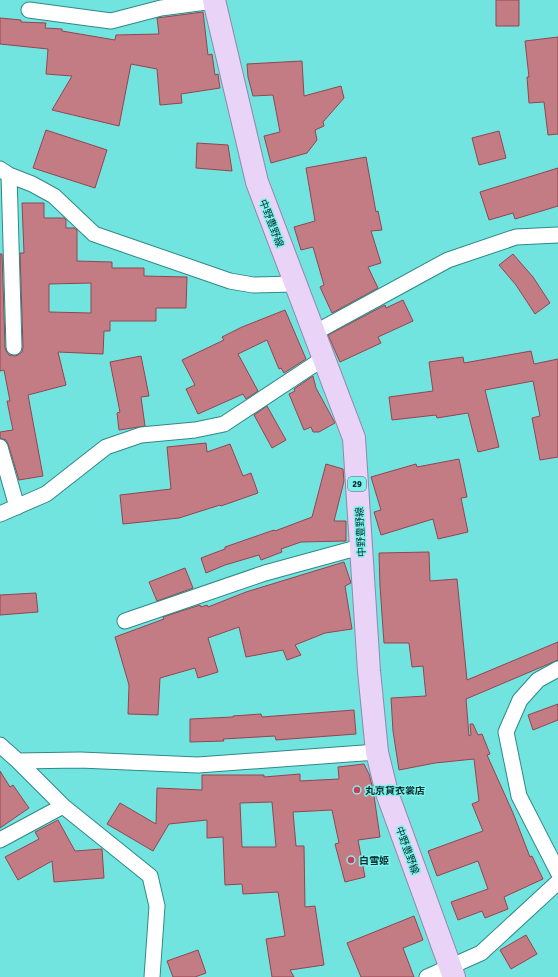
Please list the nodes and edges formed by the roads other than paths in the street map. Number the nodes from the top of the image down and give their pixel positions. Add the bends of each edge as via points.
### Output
1 (214, 0) edge
2 (29, 10) dead end
3 (5, 172) edge
4 (558, 235) edge
5 (296, 284) junction
6 (314, 333) junction
7 (14, 346) dead end
8 (324, 358) junction
9 (0, 447) edge
10 (17, 507) junction
11 (0, 514) edge
12 (360, 547) junction
13 (125, 621) dead end
14 (558, 669) edge
15 (0, 745) edge
16 (378, 752) junction
17 (18, 761) junction
18 (63, 806) junction
19 (0, 840) edge
20 (558, 872) edge
21 (558, 882) edge
22 (453, 972) edge
23 (152, 977) edge
24 (427, 977) edge

1 - 2 street via 161,8 111,22
1 - 5 main road, 中野豊野線 / 29 via 257,182
3 - 5 street via 54,196 94,234 230,281 253,285
3 - 7 street
4 - 6 street via 516,237 448,260
5 - 6 main road, 中野豊野線 / 29
6 - 8 main road, 中野豊野線 / 29
8 - 10 street via 224,424 195,430 141,435 106,447 46,494
8 - 12 main road, 中野豊野線 / 29 via 354,438
9 - 10 street
10 - 11 street
12 - 13 street via 265,573
12 - 16 main road, 中野豊野線 / 29
14 - 20 street via 538,680 520,700 506,732 519,796
15 - 17 street
16 - 17 street via 198,765 80,760
16 - 22 main road, 中野豊野線 / 29 via 387,793
17 - 18 street
18 - 19 street
18 - 23 street via 150,876 157,906
21 - 22 street via 481,953
22 - 24 street

